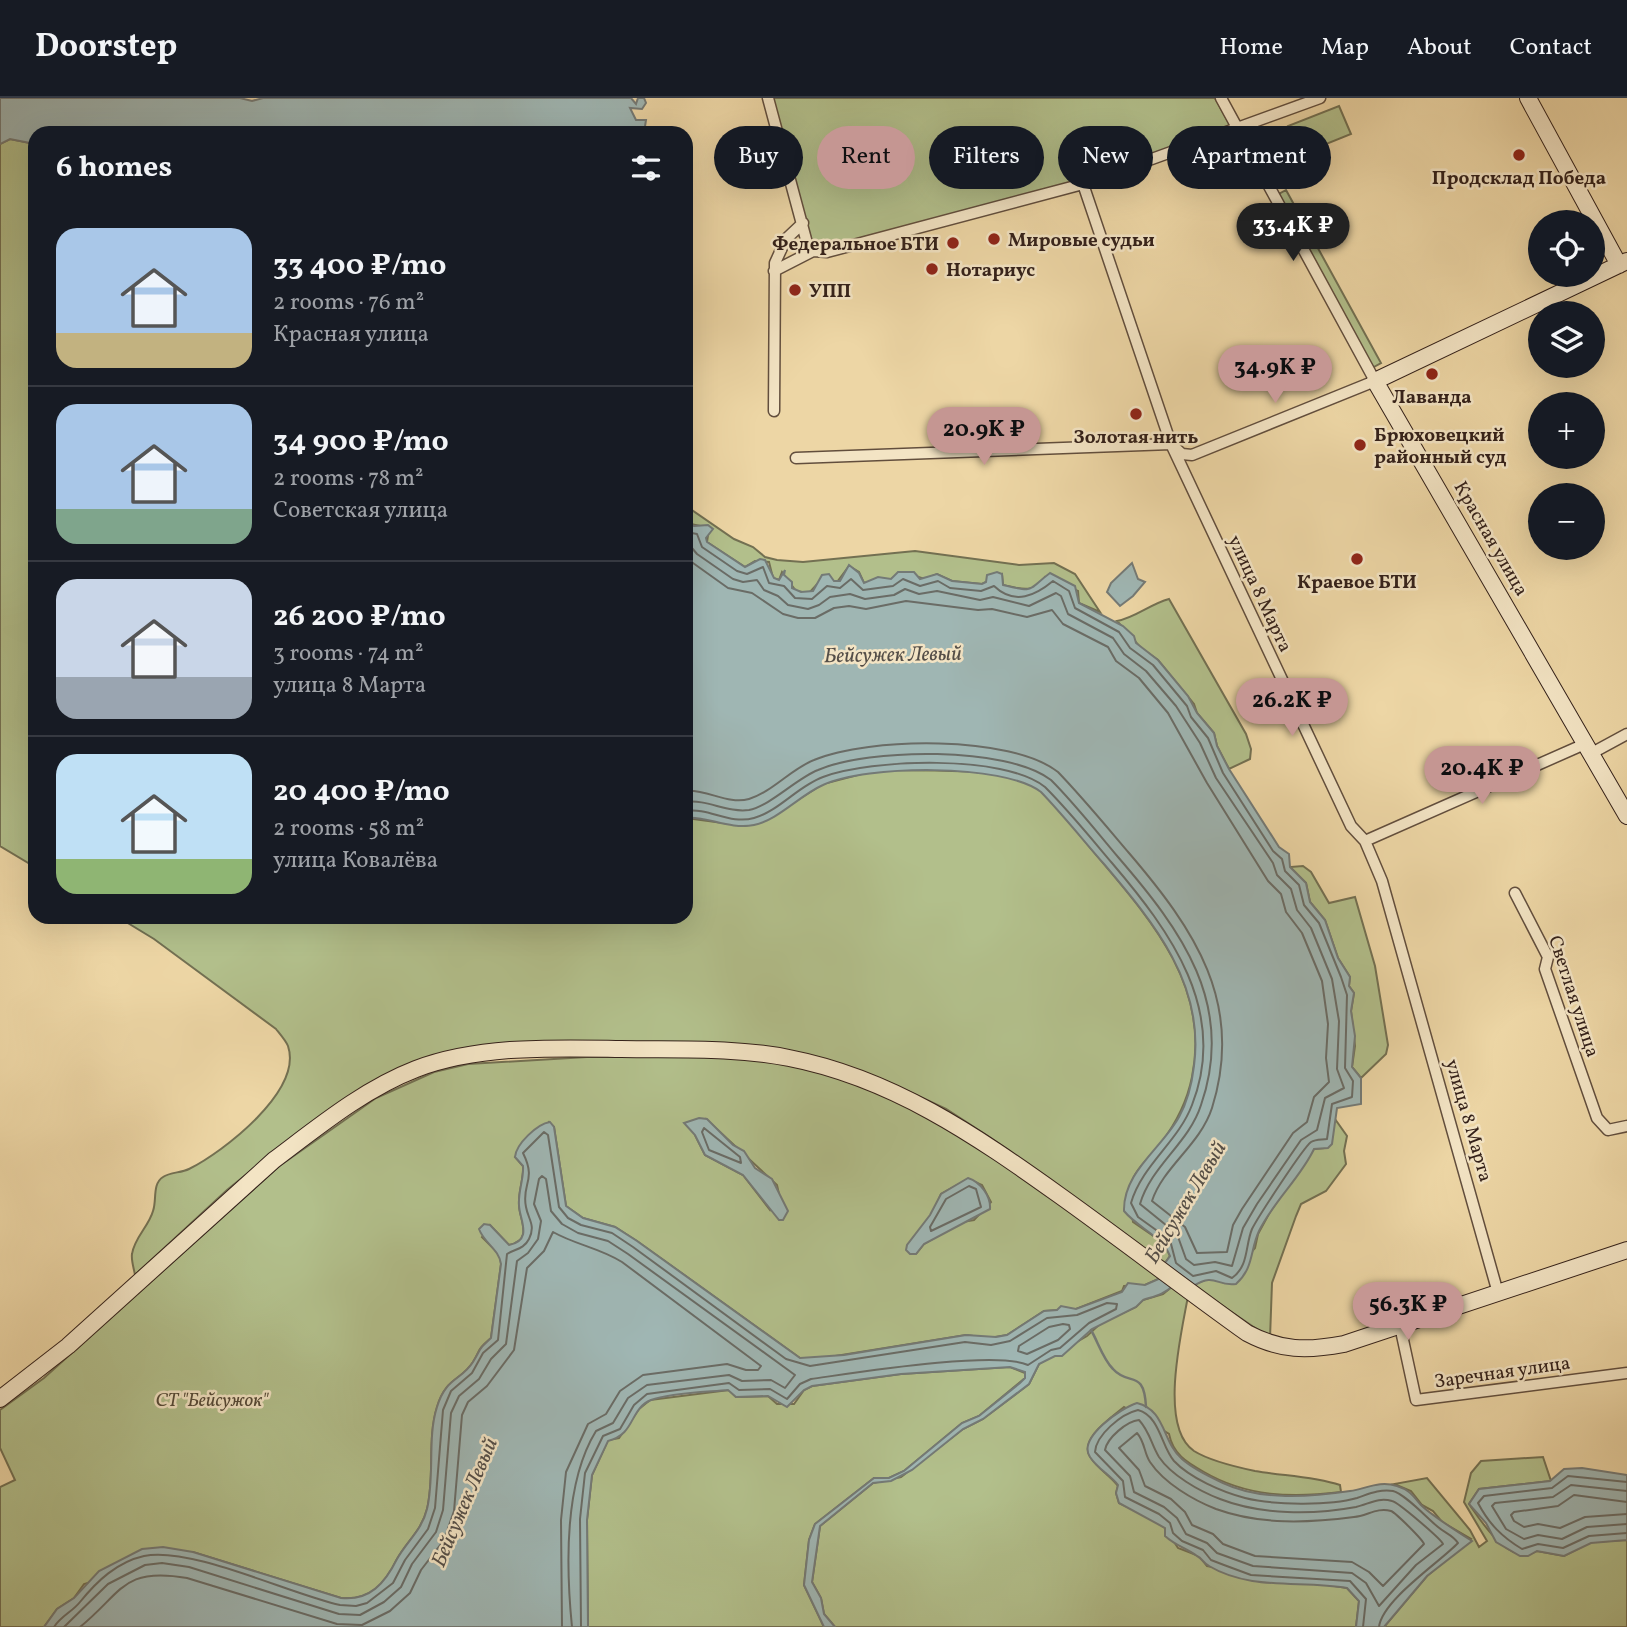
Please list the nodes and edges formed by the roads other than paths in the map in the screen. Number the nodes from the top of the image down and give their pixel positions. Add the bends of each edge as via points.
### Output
1 (768, 98) edge
2 (1221, 98) edge
3 (1320, 98) edge
4 (1528, 98) edge
5 (1236, 126) edge
6 (1248, 126) edge
7 (1064, 189) edge
8 (1085, 189) edge
9 (1270, 189) edge
10 (803, 223) junction
11 (813, 251) junction
12 (1623, 263) edge
13 (774, 271) junction
14 (1375, 380) junction
15 (774, 411) dead end
16 (1171, 444) junction
17 (796, 458) dead end
18 (1627, 734) edge
19 (1590, 748) junction
20 (1627, 816) edge
21 (1365, 841) junction
22 (1515, 892) dead end
23 (1627, 1126) edge
24 (1627, 1250) edge
25 (1498, 1293) junction
26 (1400, 1326) junction
27 (1627, 1373) edge
28 (0, 1399) edge

1 - 10 street
2 - 5 street, Красная улица
3 - 6 street
4 - 12 street
7 - 11 street
8 - 16 street, улица 8 Марта
9 - 14 street, Красная улица
10 - 11 street
10 - 13 street via 780,247
11 - 13 street
12 - 14 street
13 - 15 street
14 - 16 street via 1198,453 1182,454
14 - 19 street, Красная улица
16 - 17 street
16 - 21 street, улица 8 Марта via 1351,826
18 - 19 street
19 - 20 street, Красная улица
19 - 21 street
21 - 25 street, улица 8 Марта via 1396,920
22 - 23 street, Светлая улица via 1548,957 1545,969 1597,1118 1608,1130
24 - 25 street
25 - 26 street
26 - 27 street, Заречная улица via 1416,1400
26 - 28 street via 1344,1344 1292,1350 1269,1344 1247,1333 957,1124 851,1075 791,1058 730,1051 598,1049 485,1054 413,1070 308,1134 68,1346

